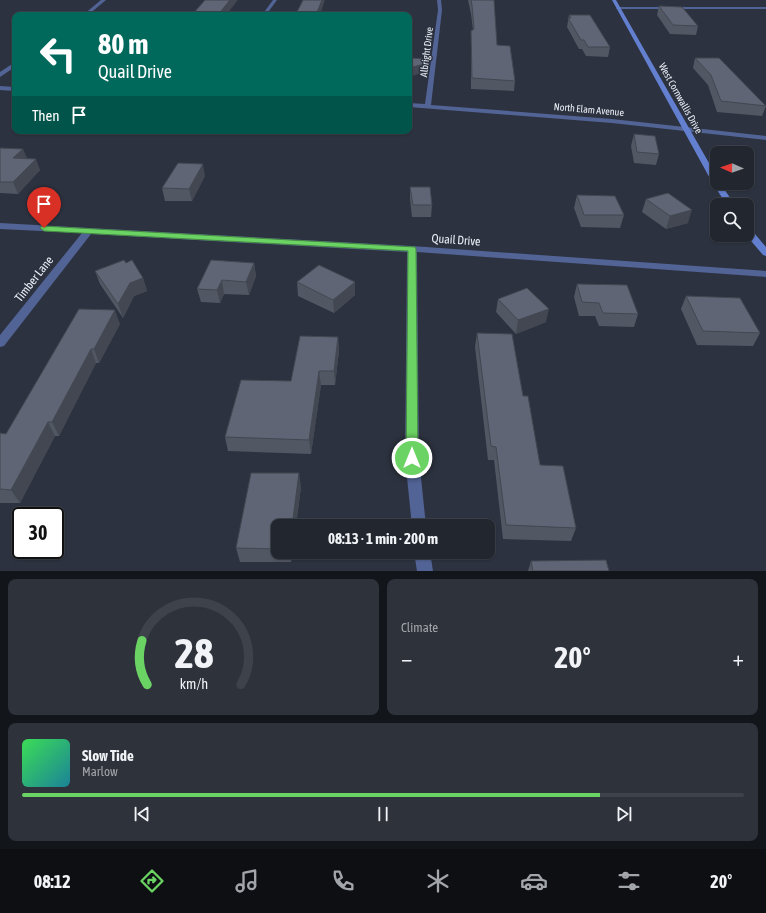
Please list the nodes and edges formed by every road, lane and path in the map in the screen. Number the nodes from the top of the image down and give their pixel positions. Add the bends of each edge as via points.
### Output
1 (104, 0) edge
2 (275, 0) edge
3 (440, 0) edge
4 (614, 0) edge
5 (618, 8) junction
6 (766, 8) edge
7 (89, 12) edge
8 (266, 12) edge
9 (12, 66) edge
10 (0, 75) edge
11 (0, 88) edge
12 (12, 89) edge
13 (412, 105) edge
14 (428, 106) junction
15 (686, 129) junction
16 (766, 138) edge
17 (726, 198) edge
18 (0, 226) edge
19 (89, 231) junction
20 (754, 238) edge
21 (412, 249) junction
22 (766, 253) edge
23 (766, 274) edge
24 (0, 343) edge
25 (418, 519) edge
26 (423, 559) edge
27 (425, 571) edge

1 - 7 street
2 - 8 street
3 - 14 street, Albright Drive
4 - 5 street, West Cornwallis Drive
5 - 6 street
5 - 15 street, West Cornwallis Drive
9 - 10 street
11 - 12 street
13 - 14 street, North Elam Avenue
14 - 15 street, North Elam Avenue
15 - 16 street, North Elam Avenue
15 - 17 street, West Cornwallis Drive
18 - 19 street, Quail Drive
19 - 21 street, Quail Drive
19 - 24 street, Timber Lane
20 - 22 street
21 - 23 street, Quail Drive
21 - 25 street via 412,458
26 - 27 street

